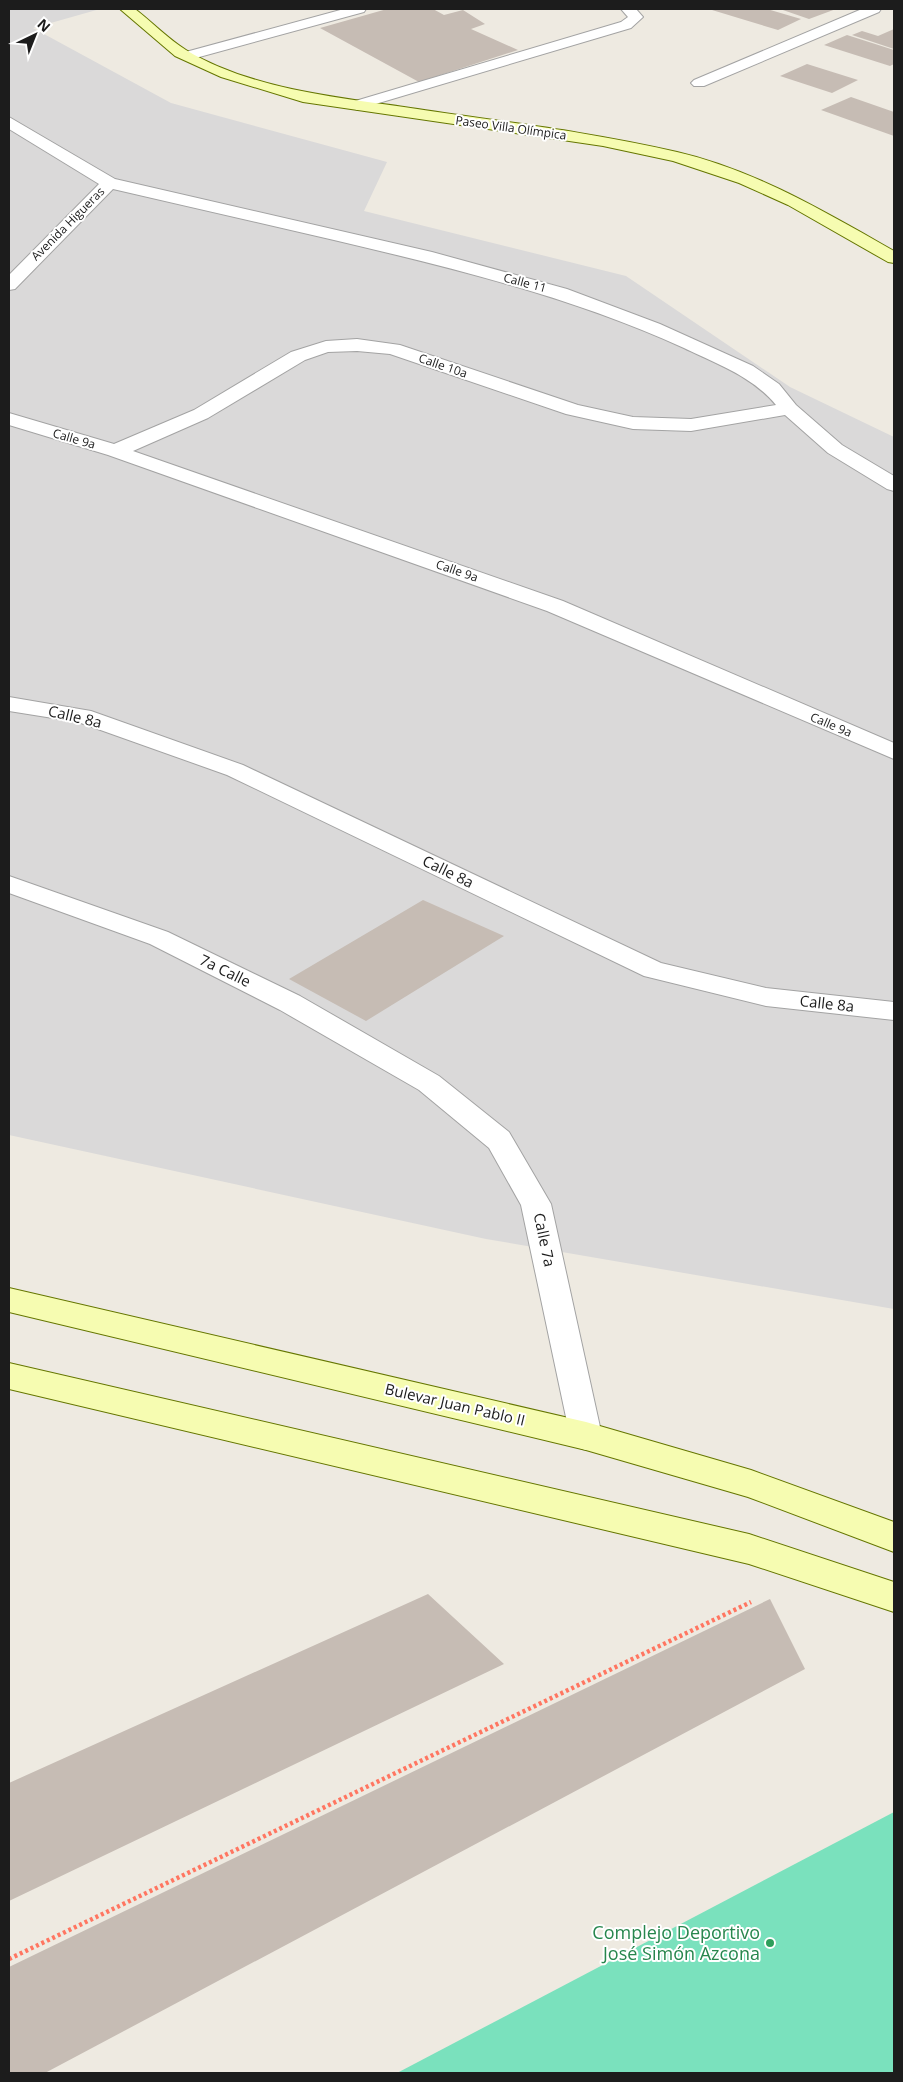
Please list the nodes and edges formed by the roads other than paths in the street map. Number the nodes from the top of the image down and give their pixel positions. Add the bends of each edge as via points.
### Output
1 (127, 9) edge
2 (359, 9) edge
3 (628, 9) edge
4 (874, 9) edge
5 (187, 56) junction
6 (699, 83) dead end
7 (357, 105) junction
8 (9, 122) edge
9 (109, 183) junction
10 (894, 258) edge
11 (9, 285) edge
12 (790, 409) junction
13 (9, 419) edge
14 (115, 451) junction
15 (894, 485) edge
16 (9, 704) edge
17 (894, 752) edge
18 (9, 884) edge
19 (894, 1011) edge
20 (429, 1083) joint
21 (9, 1300) edge
22 (12, 1382) edge
23 (586, 1436) junction
24 (894, 1538) edge
25 (894, 1597) edge

1 - 5 main road, Paseo Villa Olímpica
2 - 5 street
3 - 7 street via 636,17 626,25
4 - 6 street
5 - 7 main road, Paseo Villa Olímpica via 226,74 303,97
7 - 10 main road, Paseo Villa Olímpica via 603,141 677,157 794,201
8 - 9 street, Avenida Higueras
9 - 11 street, Avenida Higueras
9 - 12 street, Calle 11 via 426,256 562,293 654,328 746,370 772,388
12 - 14 street, Calle 10a via 691,425 633,422 573,410 393,349 357,345 326,347 298,356 201,414
12 - 15 street, Calle 11 via 836,449
13 - 14 street, Calle 9a
14 - 17 street, Calle 9a via 555,606
16 - 19 street, Calle 8a via 82,716 235,770 653,970 766,997
18 - 20 street, 7a Calle via 159,938 290,1002
20 - 23 street, Calle 7a via 499,1140 536,1204
21 - 23 main road, Bulevar Juan Pablo II
22 - 25 main road via 749,1549
23 - 24 main road, Bulevar Juan Pablo II via 751,1484

